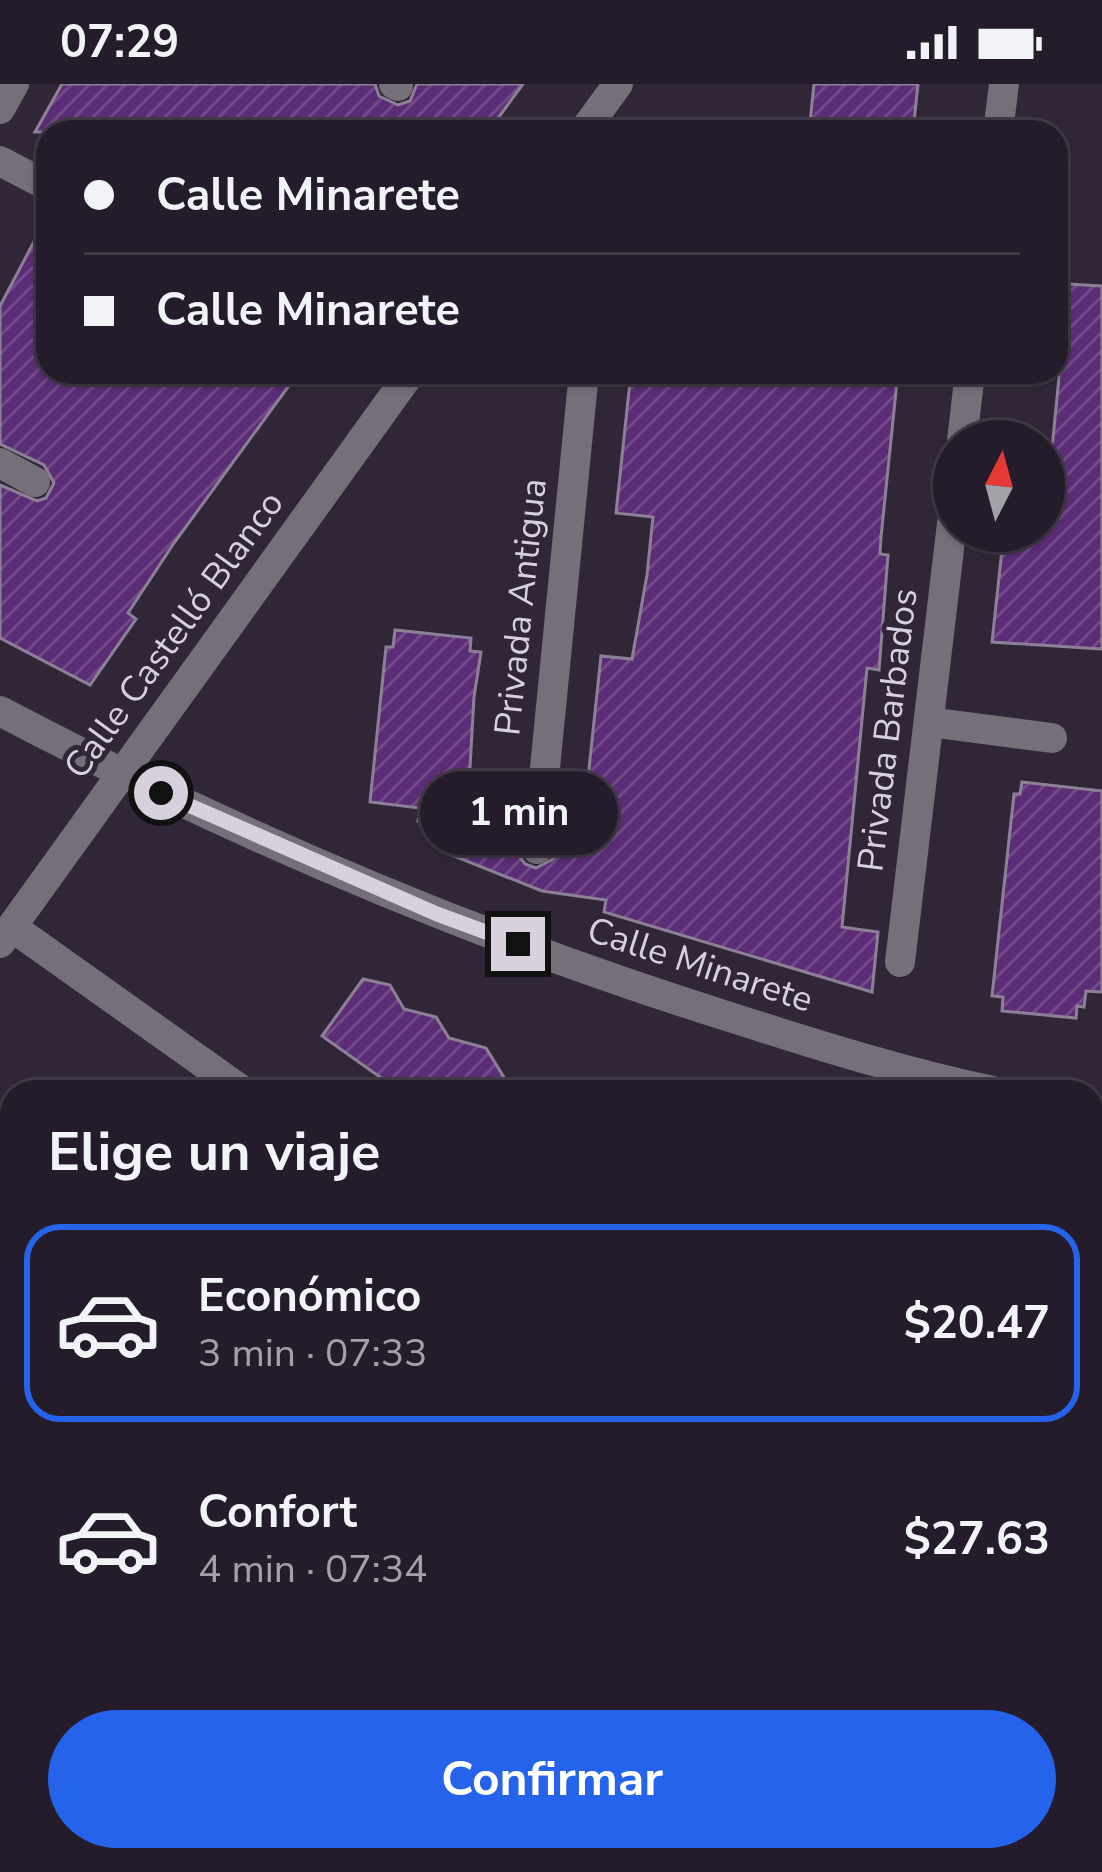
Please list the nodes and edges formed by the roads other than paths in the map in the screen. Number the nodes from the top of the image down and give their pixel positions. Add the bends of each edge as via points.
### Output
1 (14, 84) edge
2 (1004, 84) edge
3 (615, 88) edge
4 (0, 109) edge
5 (592, 120) edge
6 (609, 120) edge
7 (1000, 120) edge
8 (0, 160) edge
9 (36, 180) edge
10 (402, 384) edge
11 (583, 384) edge
12 (969, 384) edge
13 (964, 420) edge
14 (0, 463) edge
15 (35, 482) dead end
16 (949, 552) edge
17 (0, 711) edge
18 (928, 722) junction
19 (1052, 738) dead end
20 (122, 775) junction
21 (537, 849) dead end
22 (6, 935) edge
23 (900, 962) dead end
24 (226, 1080) edge
25 (942, 1080) edge

1 - 4 street
2 - 7 street
3 - 5 street
3 - 6 street
8 - 9 street
10 - 20 street, Calle Castelló Blanco
11 - 21 street, Privada Antigua
12 - 13 street
14 - 15 street
16 - 18 street, Privada Barbados
17 - 20 street, Calle Minarete
18 - 19 street
18 - 23 street, Privada Barbados
20 - 22 street, Calle Castelló Blanco
20 - 25 street, Calle Minarete via 437,914 639,989
22 - 24 street

